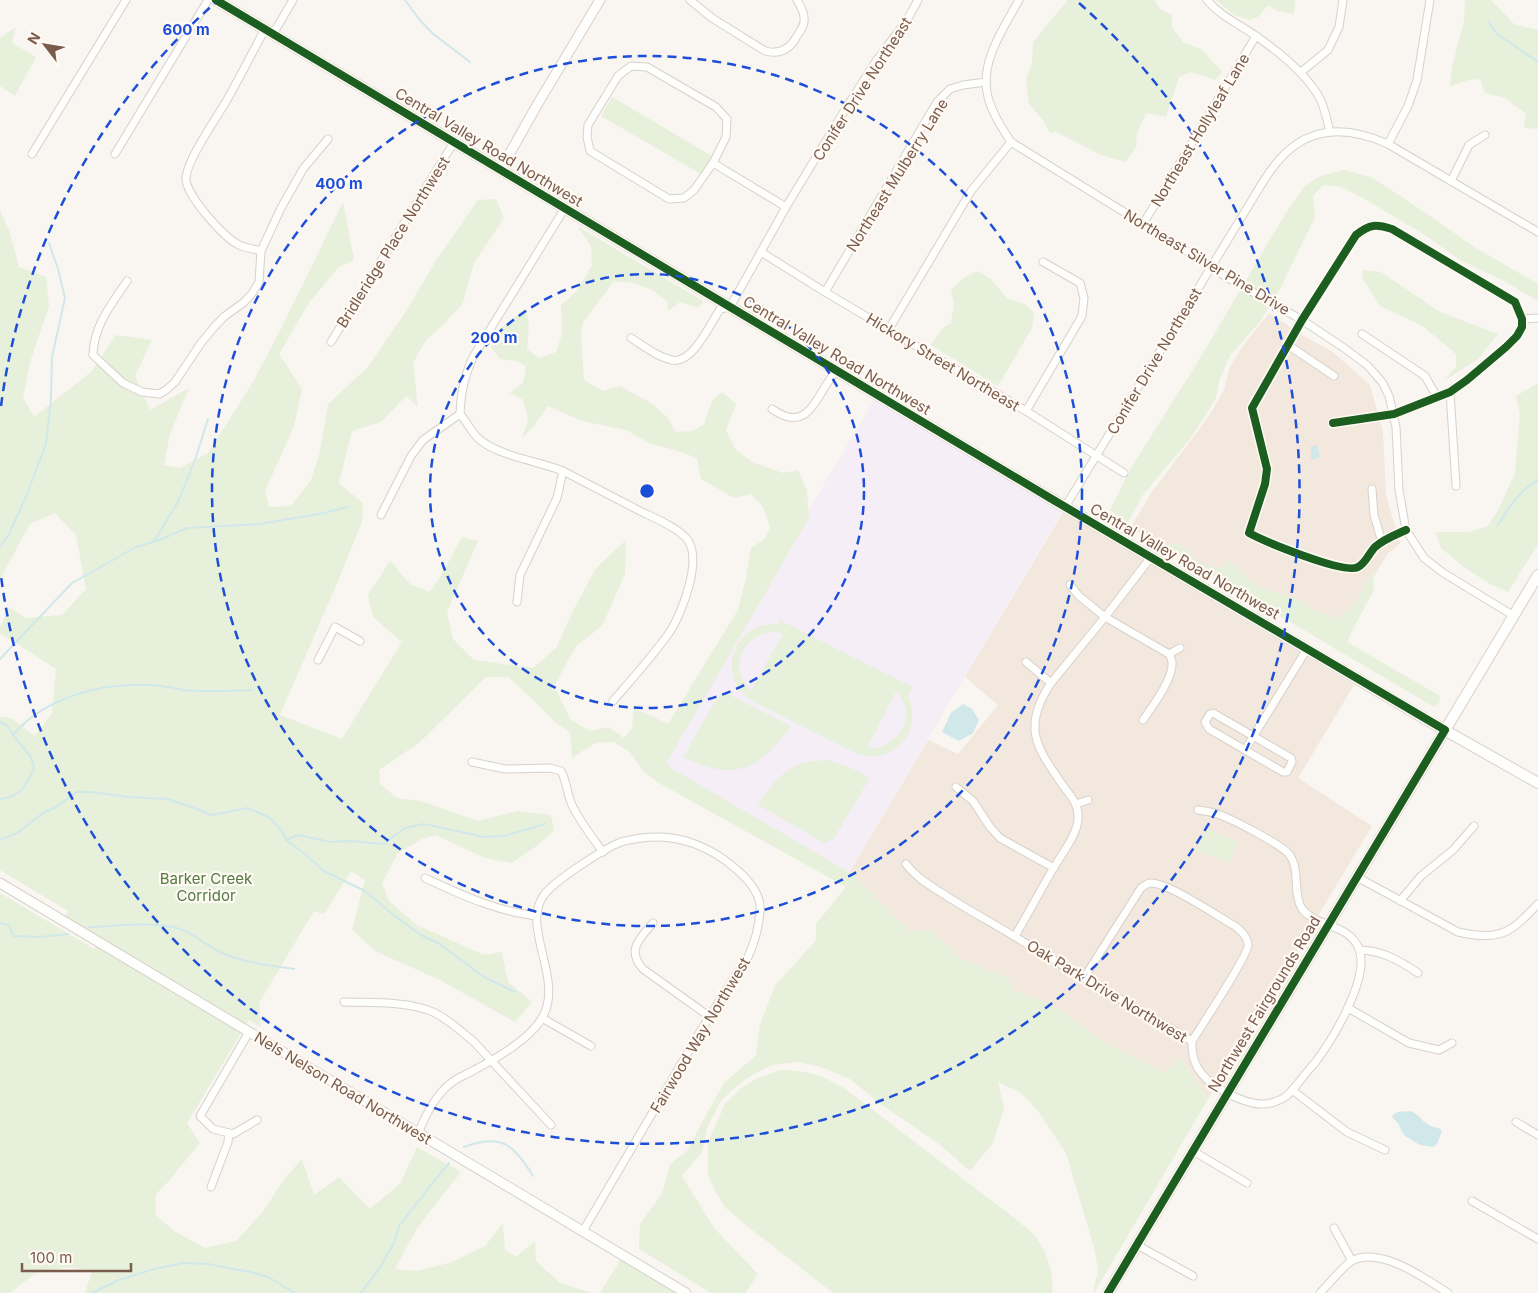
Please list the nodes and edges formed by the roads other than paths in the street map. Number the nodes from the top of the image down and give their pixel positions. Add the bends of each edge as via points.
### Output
1 (126, 0) edge
2 (208, 0) edge
3 (216, 0) edge
4 (293, 0) edge
5 (600, 0) edge
6 (690, 0) edge
7 (796, 0) edge
8 (918, 0) edge
9 (1019, 0) edge
10 (1207, 0) edge
11 (1343, 0) edge
12 (1430, 0) edge
13 (269, 31) junction
14 (1256, 36) junction
15 (1301, 72) junction
16 (986, 82) junction
17 (1330, 131) junction
18 (1485, 135) dead end
19 (328, 139) dead end
20 (454, 142) junction
21 (1011, 142) junction
22 (1388, 144) junction
23 (32, 154) dead end
24 (115, 154) dead end
25 (713, 163) junction
26 (501, 169) junction
27 (1451, 181) junction
28 (786, 207) junction
29 (565, 208) junction
30 (1143, 224) junction
31 (1538, 232) edge
32 (261, 251) junction
33 (761, 252) junction
34 (1043, 262) dead end
35 (1211, 266) junction
36 (127, 281) dead end
37 (825, 292) junction
38 (730, 307) junction
39 (1538, 318) edge
40 (1522, 319) junction
41 (1302, 320) junction
42 (889, 329) junction
43 (1362, 334) dead end
44 (631, 338) dead end
45 (331, 342) dead end
46 (1288, 345) junction
47 (836, 370) junction
48 (1334, 376) dead end
49 (1450, 392) junction
50 (1437, 397) junction
51 (772, 409) dead end
52 (1026, 411) junction
53 (460, 414) junction
54 (1394, 414) junction
55 (1333, 423) dead end
56 (1098, 455) junction
57 (563, 470) junction
58 (1124, 473) dead end
59 (1456, 486) dead end
60 (1372, 489) dead end
61 (1066, 507) junction
62 (381, 515) dead end
63 (1406, 530) junction
64 (1382, 542) junction
65 (1151, 557) junction
66 (1538, 575) edge
67 (1070, 585) dead end
68 (517, 602) dead end
69 (1514, 616) junction
70 (1105, 617) junction
71 (360, 642) dead end
72 (1180, 648) dead end
73 (1307, 649) junction
74 (1169, 654) junction
75 (318, 660) dead end
76 (1026, 662) dead end
77 (1050, 684) junction
78 (613, 701) dead end
79 (1143, 720) dead end
80 (1445, 730) junction
81 (1253, 736) junction
82 (1244, 750) junction
83 (472, 762) dead end
84 (1538, 783) edge
85 (956, 787) dead end
86 (1088, 800) dead end
87 (1076, 804) junction
88 (1198, 810) dead end
89 (1474, 826) dead end
90 (603, 852) junction
91 (906, 864) dead end
92 (1054, 868) junction
93 (1357, 877) junction
94 (426, 878) dead end
95 (0, 883) edge
96 (1400, 901) junction
97 (1538, 904) edge
98 (536, 916) junction
99 (653, 923) dead end
100 (1328, 924) junction
101 (1015, 936) junction
102 (1359, 950) junction
103 (1418, 973) dead end
104 (1084, 978) junction
105 (344, 1002) dead end
106 (1348, 1008) junction
107 (710, 1017) junction
108 (542, 1018) junction
109 (249, 1032) junction
110 (1192, 1041) junction
111 (1452, 1043) dead end
112 (591, 1046) dead end
113 (491, 1061) junction
114 (1292, 1090) junction
115 (1227, 1093) junction
116 (258, 1120) dead end
117 (1516, 1122) dead end
118 (551, 1125) dead end
119 (231, 1133) junction
120 (418, 1134) junction
121 (1538, 1136) edge
122 (1385, 1150) dead end
123 (1193, 1151) junction
124 (1247, 1183) dead end
125 (211, 1187) dead end
126 (1472, 1201) dead end
127 (1334, 1228) dead end
128 (583, 1231) junction
129 (1538, 1239) edge
130 (1136, 1245) junction
131 (1352, 1261) junction
132 (1192, 1276) dead end
133 (686, 1293) edge
134 (1108, 1293) edge
135 (1320, 1293) edge
136 (1448, 1293) edge

1 - 23 street
2 - 24 street
3 - 13 main road, Central Valley Road Northwest
4 - 13 street
5 - 26 street
6 - 7 street via 712,18 765,51 774,53 788,48 804,26 804,12
8 - 28 street, Conifer Drive Northeast via 876,61
9 - 16 street, Northeast Silver Pine Drive via 996,42
10 - 14 street via 1232,22
11 - 15 street via 1339,27 1328,50
12 - 22 street via 1417,80 1408,106
13 - 20 main road, Central Valley Road Northwest
13 - 32 street via 194,156 186,179 192,195 217,227 238,245
14 - 15 street
14 - 30 street, Northeast Hollyleaf Lane
15 - 17 street via 1321,102
16 - 21 street, Northeast Silver Pine Drive via 988,98
16 - 37 street, Northeast Mulberry Lane via 950,90 938,102
17 - 22 street, Conifer Drive Northeast via 1373,137
17 - 35 street, Conifer Drive Northeast via 1308,138 1277,161
18 - 27 street via 1469,145
19 - 32 street via 304,169
20 - 26 main road, Central Valley Road Northwest
20 - 45 street, Bridleridge Place Northwest
21 - 30 street, Northeast Silver Pine Drive
21 - 42 street via 971,191
22 - 27 street, Conifer Drive Northeast
25 - 25 street via 694,190 684,198 669,199 590,151 588,125 618,76 631,66 647,67 716,107 726,119 726,137
25 - 28 street
26 - 29 main road, Central Valley Road Northwest
27 - 31 street, Conifer Drive Northeast
28 - 33 street, Conifer Drive Northeast
29 - 38 main road, Central Valley Road Northwest
29 - 53 street via 473,357 464,377
30 - 35 street, Northeast Silver Pine Drive
32 - 36 street via 259,282 251,295 215,326 175,382 159,394 142,392 123,382 93,355 101,319
33 - 37 street, Hickory Street Northeast
33 - 38 street, Conifer Drive Northeast
34 - 52 street via 1080,283 1084,298 1082,316
35 - 41 street, Northeast Silver Pine Drive
35 - 56 street, Conifer Drive Northeast
37 - 42 street, Hickory Street Northeast
38 - 44 street via 720,309 693,352 679,361 658,355
38 - 47 main road, Central Valley Road Northwest
39 - 40 street
40 - 41 street via 1515,302 1392,229 1376,225 1364,228 1356,235
40 - 49 street via 1517,336
41 - 46 street
41 - 54 street, Northeast Silver Pine Drive via 1367,365 1382,382
42 - 52 street, Hickory Street Northeast
43 - 50 street via 1426,376
46 - 48 street
46 - 64 street via 1252,408 1267,469 1249,533 1335,567 1353,570
47 - 51 street via 818,401 806,414 792,417
47 - 61 main road, Central Valley Road Northwest
49 - 50 street
49 - 59 street
50 - 54 street
52 - 56 street, Hickory Street Northeast
53 - 57 street via 472,432 487,444 505,453
53 - 62 street via 423,440 411,456
54 - 55 street
54 - 63 street, Northeast Silver Pine Drive via 1399,490
56 - 58 street, Hickory Street Northeast
56 - 61 street, Conifer Drive Northeast
57 - 68 street via 557,498 520,575
57 - 78 street via 664,523 687,540 692,553 691,575 670,631
60 - 64 street via 1374,515
61 - 65 main road, Central Valley Road Northwest
63 - 64 street
63 - 69 street, Northeast Silver Pine Drive via 1424,558
65 - 70 street
65 - 73 main road, Central Valley Road Northwest
66 - 69 main road, Northwest Fairgrounds Road
67 - 70 street
69 - 80 main road, Northwest Fairgrounds Road
70 - 74 street
70 - 77 street
71 - 75 street via 335,627
72 - 74 street
73 - 80 main road, Central Valley Road Northwest
73 - 81 street
74 - 79 street via 1172,662 1170,672
76 - 77 street
77 - 87 street via 1037,710 1035,737 1051,768
80 - 84 main road, Central Valley Road Northwest
80 - 93 main road, Northwest Fairgrounds Road
81 - 82 street
81 - 82 street via 1213,713 1207,717 1205,722 1209,729
81 - 82 street via 1291,758 1291,767 1283,772
83 - 90 street via 505,769 550,768 561,771 573,807
85 - 92 street via 972,801 1000,838
86 - 87 street
87 - 92 street via 1076,829
88 - 100 street via 1221,815 1288,853 1294,864 1297,894 1303,909 1313,918
89 - 96 street via 1453,850 1421,876
90 - 98 street, Fairwood Way Northwest via 550,887
90 - 107 street, Fairwood Way Northwest via 621,842 651,837 680,840 696,844 725,860 755,890 760,900 760,912 748,956
91 - 101 street, Oak Park Drive Northwest via 923,881
92 - 101 street
93 - 96 street
93 - 100 main road, Northwest Fairgrounds Road
94 - 98 street via 493,908
95 - 109 street, Nels Nelson Road Northwest
96 - 97 street via 1458,932 1483,936 1493,936 1512,928
98 - 108 street via 550,988
99 - 107 street via 638,942 634,952 636,961
100 - 102 street via 1352,937
100 - 115 main road, Northwest Fairgrounds Road
101 - 104 street, Oak Park Drive Northwest
102 - 103 street via 1393,957
102 - 106 street, Oak Park Drive Northwest via 1362,960 1359,976
104 - 110 street, Oak Park Drive Northwest
104 - 110 street via 1141,888 1150,883 1167,886 1235,926 1244,933 1249,947
105 - 113 street via 416,1007 434,1012 474,1042
106 - 111 street via 1409,1043 1439,1050
106 - 114 street, Oak Park Drive Northwest via 1317,1061
107 - 128 street, Fairwood Way Northwest
108 - 112 street
108 - 113 street via 516,1044
109 - 119 street via 200,1116 213,1128
109 - 120 street, Nels Nelson Road Northwest
110 - 115 street, Oak Park Drive Northwest via 1194,1063 1210,1082
113 - 118 street
113 - 120 street via 451,1083 432,1106
114 - 115 street, Oak Park Drive Northwest via 1284,1098 1265,1104
114 - 122 street via 1347,1132
115 - 123 main road, Northwest Fairgrounds Road
116 - 119 street
117 - 121 street
119 - 125 street
120 - 128 street, Nels Nelson Road Northwest
123 - 124 street
123 - 130 main road, Northwest Fairgrounds Road
126 - 129 street
127 - 131 street
128 - 133 street, Nels Nelson Road Northwest
130 - 132 street
130 - 134 main road, Northwest Fairgrounds Road
131 - 135 street
131 - 136 street via 1376,1257 1389,1260

